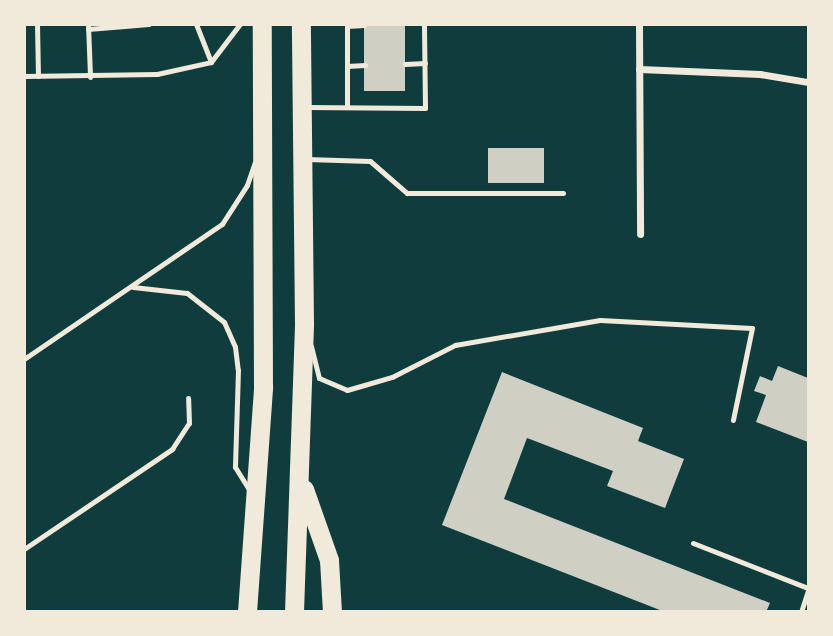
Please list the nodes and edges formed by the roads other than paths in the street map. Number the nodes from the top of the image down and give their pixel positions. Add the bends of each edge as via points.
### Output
1 (37, 24) edge
2 (149, 24) edge
3 (240, 24) edge
4 (262, 24) edge
5 (301, 24) edge
6 (424, 24) edge
7 (639, 24) edge
8 (195, 25) edge
9 (347, 25) edge
10 (364, 25) edge
11 (88, 27) edge
12 (211, 62) junction
13 (425, 62) junction
14 (405, 64) dead end
15 (365, 65) dead end
16 (347, 66) junction
17 (639, 69) junction
18 (24, 76) edge
19 (38, 76) junction
20 (90, 76) junction
21 (808, 82) edge
22 (302, 107) junction
23 (347, 107) junction
24 (266, 129) junction
25 (303, 159) junction
26 (563, 193) dead end
27 (640, 234) dead end
28 (133, 286) junction
29 (304, 323) junction
30 (24, 359) edge
31 (188, 398) dead end
32 (733, 420) dead end
33 (300, 478) junction
34 (257, 504) junction
35 (694, 543) dead end
36 (24, 550) edge
37 (808, 589) edge
38 (247, 611) edge
39 (293, 611) edge
40 (332, 611) edge
41 (801, 611) edge

1 - 19 lane
2 - 11 lane
3 - 12 lane
4 - 24 highway
5 - 22 highway
6 - 13 lane
7 - 17 street
8 - 12 lane
9 - 10 lane
9 - 16 lane
11 - 20 lane
12 - 20 lane via 157,74
13 - 14 lane
13 - 23 lane via 425,108
15 - 16 lane
16 - 23 lane
17 - 21 street via 760,74
17 - 27 street
18 - 19 lane
19 - 20 lane
22 - 23 lane
22 - 25 highway
24 - 28 lane via 247,185 222,224
24 - 34 highway
25 - 26 lane via 370,161 407,193
25 - 29 highway
28 - 30 lane
28 - 34 lane via 187,293 224,322 235,347 238,370 235,467
29 - 32 lane via 319,378 347,390 392,377 455,345 600,320 752,328
29 - 33 highway
31 - 36 lane via 189,423 172,449
33 - 39 highway
33 - 40 highway via 329,560
34 - 38 highway
35 - 37 lane
37 - 41 lane

